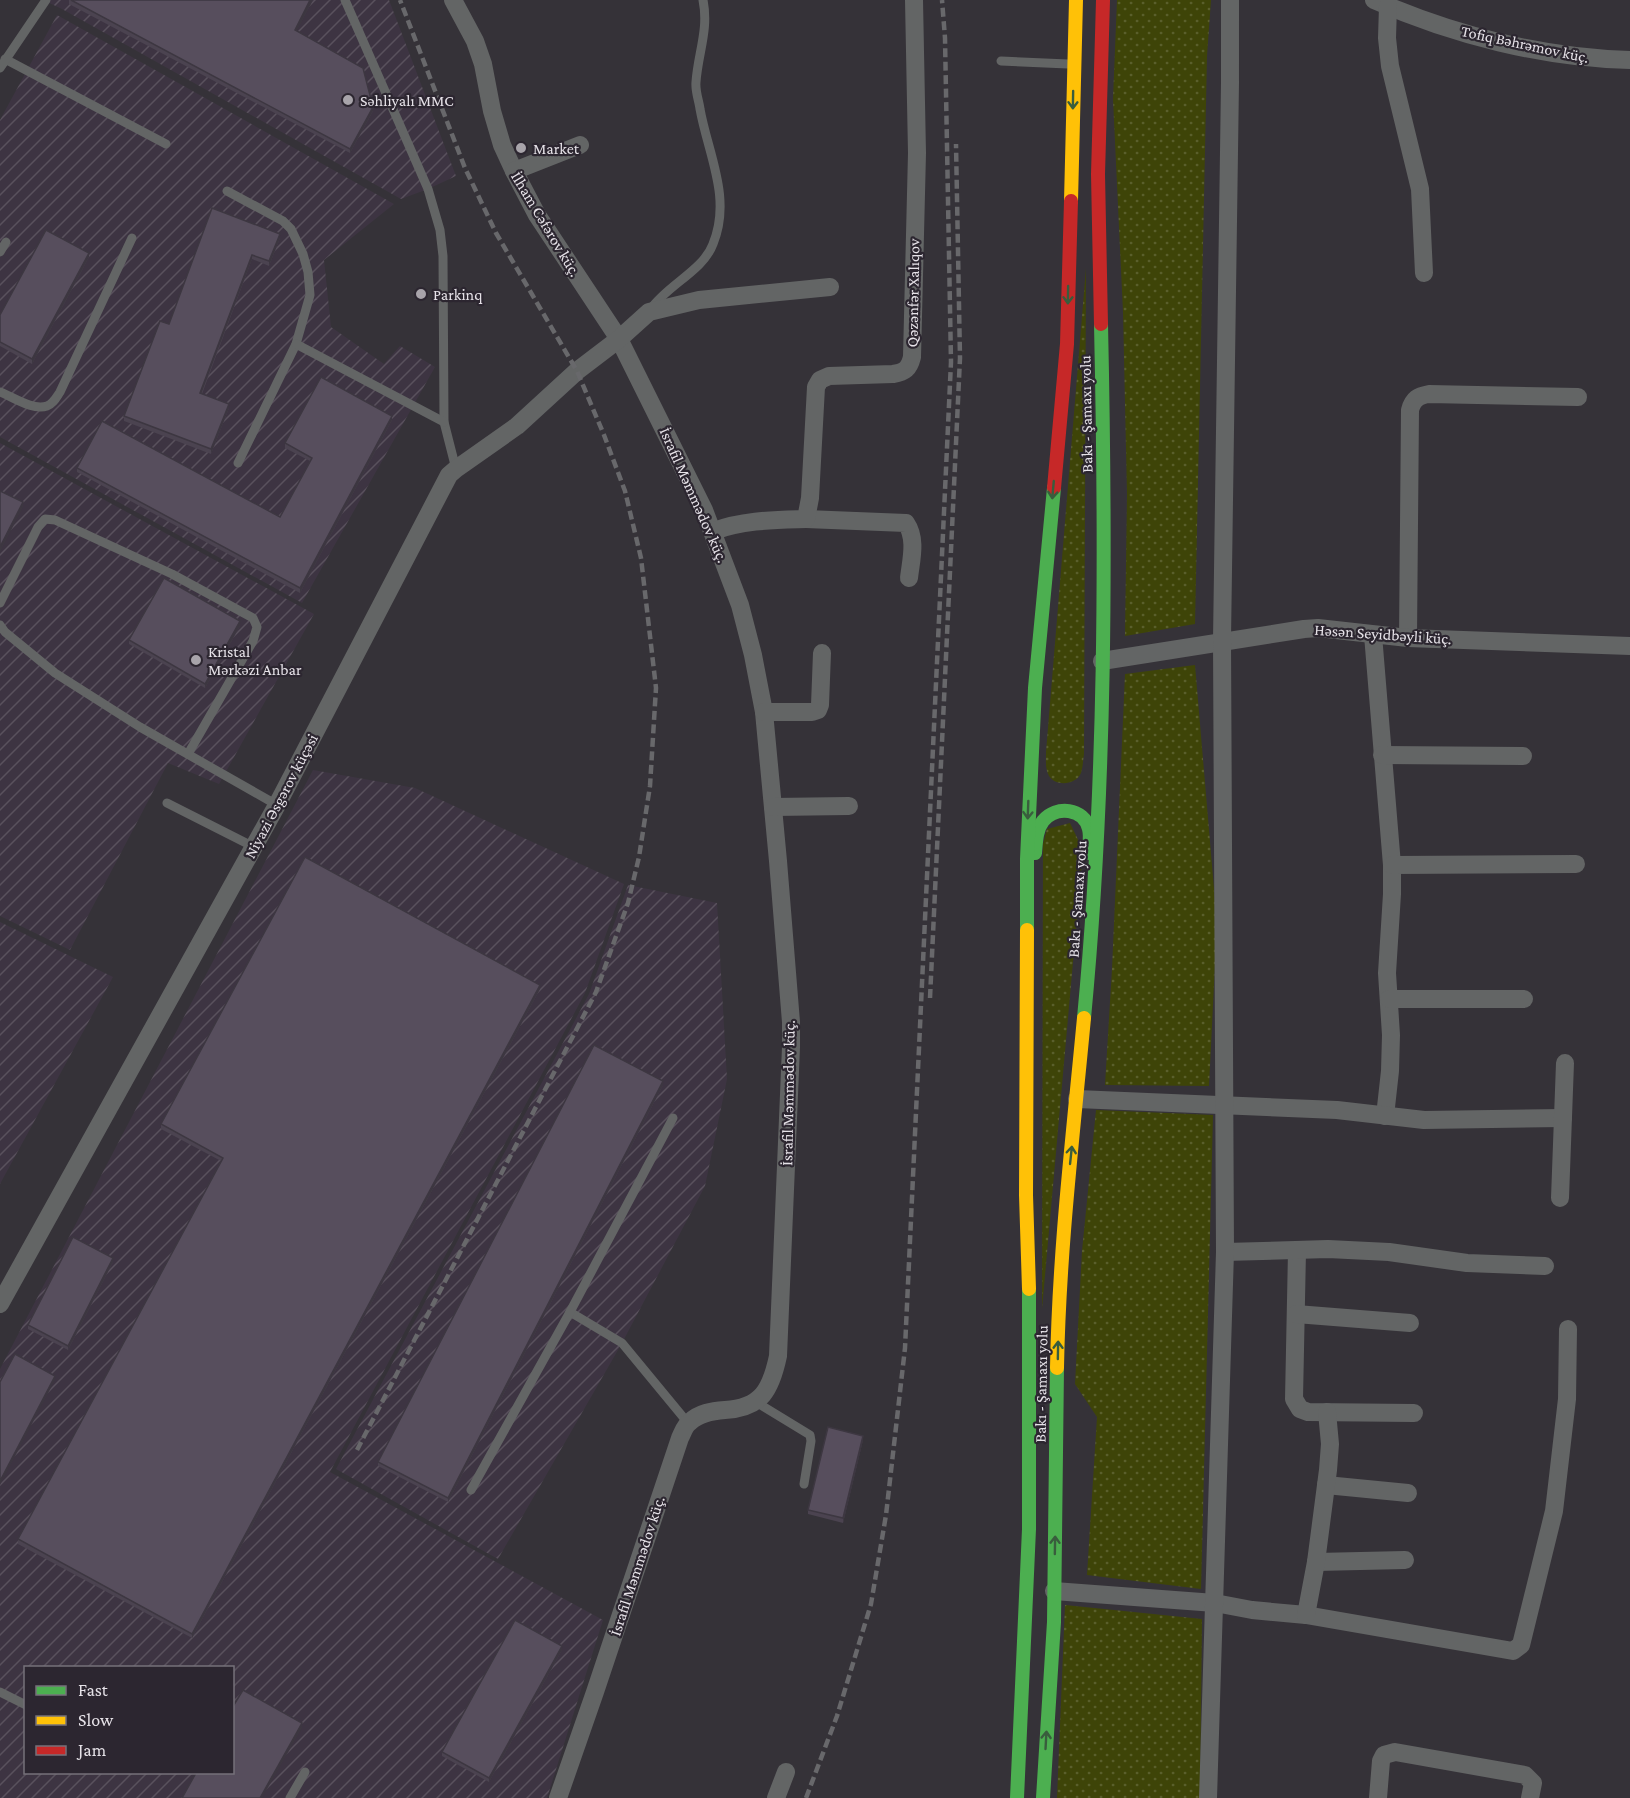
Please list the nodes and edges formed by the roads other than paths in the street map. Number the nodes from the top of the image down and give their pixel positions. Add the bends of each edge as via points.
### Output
1 (46, 0) edge
2 (345, 0) edge
3 (453, 0) edge
4 (703, 0) edge
5 (914, 0) edge
6 (1076, 0) edge
7 (1103, 0) edge
8 (1230, 0) edge
9 (1381, 3) edge
10 (5, 59) junction
11 (1630, 60) edge
12 (1001, 61) dead end
13 (1073, 65) junction
14 (0, 68) edge
15 (165, 144) dead end
16 (580, 145) dead end
17 (514, 171) junction
18 (227, 191) dead end
19 (132, 238) dead end
20 (6, 242) dead end
21 (0, 252) edge
22 (1424, 273) dead end
23 (830, 287) dead end
24 (649, 312) junction
25 (619, 339) junction
26 (296, 344) junction
27 (0, 392) edge
28 (1578, 397) dead end
29 (444, 422) junction
30 (238, 463) dead end
31 (456, 469) junction
32 (806, 519) junction
33 (714, 531) junction
34 (909, 578) dead end
35 (0, 603) edge
36 (0, 625) edge
37 (1373, 635) junction
38 (1408, 638) junction
39 (1222, 640) junction
40 (1630, 646) edge
41 (822, 652) dead end
42 (1102, 660) junction
43 (1035, 688) junction
44 (1102, 688) junction
45 (764, 712) junction
46 (188, 754) junction
47 (1382, 755) junction
48 (1523, 756) dead end
49 (1087, 780) dead end
50 (1045, 787) dead end
51 (167, 803) dead end
52 (278, 805) junction
53 (849, 806) dead end
54 (773, 807) junction
55 (254, 847) junction
56 (1576, 864) dead end
57 (1392, 865) junction
58 (1027, 936) junction
59 (1091, 944) junction
60 (1389, 999) junction
61 (1524, 999) dead end
62 (1565, 1063) dead end
63 (1077, 1099) junction
64 (1224, 1105) junction
65 (1384, 1116) junction
66 (673, 1118) dead end
67 (1563, 1118) junction
68 (1560, 1198) dead end
69 (1297, 1251) junction
70 (1225, 1252) junction
71 (1545, 1266) dead end
72 (0, 1304) edge
73 (570, 1312) junction
74 (1296, 1314) junction
75 (1410, 1323) dead end
76 (1568, 1329) dead end
77 (756, 1402) junction
78 (1327, 1412) junction
79 (1414, 1413) dead end
80 (688, 1423) junction
81 (804, 1484) dead end
82 (1326, 1485) junction
83 (471, 1490) dead end
84 (1408, 1493) dead end
85 (1405, 1560) dead end
86 (1316, 1562) junction
87 (1054, 1591) junction
88 (1215, 1604) junction
89 (1306, 1616) junction
90 (0, 1692) edge
91 (24, 1705) edge
92 (305, 1772) dead end
93 (786, 1772) dead end
94 (291, 1798) edge
95 (558, 1798) edge
96 (776, 1798) edge
97 (1017, 1798) edge
98 (1043, 1798) edge
99 (1208, 1798) edge
100 (1378, 1798) edge
101 (1530, 1798) edge

1 - 10 lane
2 - 29 lane via 436,212 443,256
3 - 17 street, İlham Cəfərov küç. via 475,41 492,111
4 - 24 lane via 706,14 696,84 720,184 721,214 707,256 659,298
5 - 32 street, Qəzənfər Xalıqov via 917,153 912,357 903,372 829,376 820,380 816,387
6 - 13 highway, Bakı - Şamaxı yolu
7 - 42 highway, Bakı - Şamaxı yolu via 1098,174 1104,473
8 - 39 street
9 - 11 street, Tofiq Bəhrəmov küç. via 1495,41 1597,59
9 - 22 street via 1390,66 1420,189
10 - 14 lane
10 - 15 lane
12 - 13 lane
13 -> 43 highway, Bakı - Şamaxı yolu via 1067,344
16 - 17 street
17 - 25 street, İlham Cəfərov küç. via 537,215
18 - 26 lane via 283,221 303,254 310,295
19 - 27 lane via 55,400 40,407
20 - 21 lane
23 - 24 street via 699,300
24 - 25 street, Niyazi Əsgərov küçəsi
25 - 31 street, Niyazi Əsgərov küçəsi via 517,426
25 - 33 street, İsrafil Məmmədov küç.
26 - 29 lane
26 - 30 lane
28 - 38 street via 1429,394 1413,401
29 - 31 lane
31 - 52 street, Niyazi Əsgərov küçəsi via 442,486
32 - 33 street via 743,523
32 - 34 street via 906,523 912,538
33 - 45 street, İsrafil Məmmədov küç. via 740,605
35 - 46 lane via 45,519 55,520 172,574 253,618 257,627 253,641
36 - 46 lane via 55,673
37 - 38 street, Həsən Seyidbəyli küç.
37 - 39 street, Həsən Seyidbəyli küç. via 1311,628
37 - 47 street
38 - 40 street, Həsən Seyidbəyli küç.
39 - 42 street, Həsən Seyidbəyli küç.
39 - 64 street
41 - 45 street via 818,710
42 - 44 highway, Bakı - Şamaxı yolu
43 - 50 highway via 1038,760
43 -> 58 highway, Bakı - Şamaxı yolu via 1026,859
44 - 49 highway
44 - 59 highway, Bakı - Şamaxı yolu
45 - 54 street, İsrafil Məmmədov küç.
46 - 52 lane
47 - 48 street
47 - 57 street
51 - 55 lane
52 - 55 street, Niyazi Əsgərov küçəsi
53 - 54 street
54 - 77 street, İsrafil Məmmədov küç. via 791,1047 778,1356 767,1389
55 - 72 street, Niyazi Əsgərov küçəsi
56 - 57 street
57 - 60 street
58 - 59 highway via 1038,829 1049,814 1067,810 1085,820 1089,830
58 - 97 highway, Bakı - Şamaxı yolu via 1029,1529
59 - 63 highway, Bakı - Şamaxı yolu
60 - 61 street
60 - 65 street via 1390,1071
62 - 67 street
63 - 64 street
87 -> 63 highway, Bakı - Şamaxı yolu via 1058,1321
64 - 65 street
64 - 70 street
65 - 67 street via 1424,1120
66 - 73 lane
67 - 68 street
69 - 70 street
69 - 71 street via 1389,1252 1467,1263
69 - 74 street
70 - 88 street
73 - 80 lane via 621,1343
73 - 83 lane
74 - 75 street
74 - 78 street via 1294,1399 1300,1409
76 - 89 street via 1567,1399 1554,1511 1521,1645 1513,1651
77 - 80 street via 700,1415
77 - 81 lane via 810,1435
78 - 79 street
78 - 82 street via 1330,1444
80 - 95 street, İsrafil Məmmədov küç.
82 - 84 street
82 - 86 street
85 - 86 street
86 - 89 street
87 - 88 street
98 -> 87 highway, Bakı - Şamaxı yolu
88 - 89 street
88 - 99 street
90 - 91 lane
92 - 94 lane
93 - 96 street
100 - 101 street via 1381,1761 1384,1755 1395,1752 1525,1775 1533,1784

